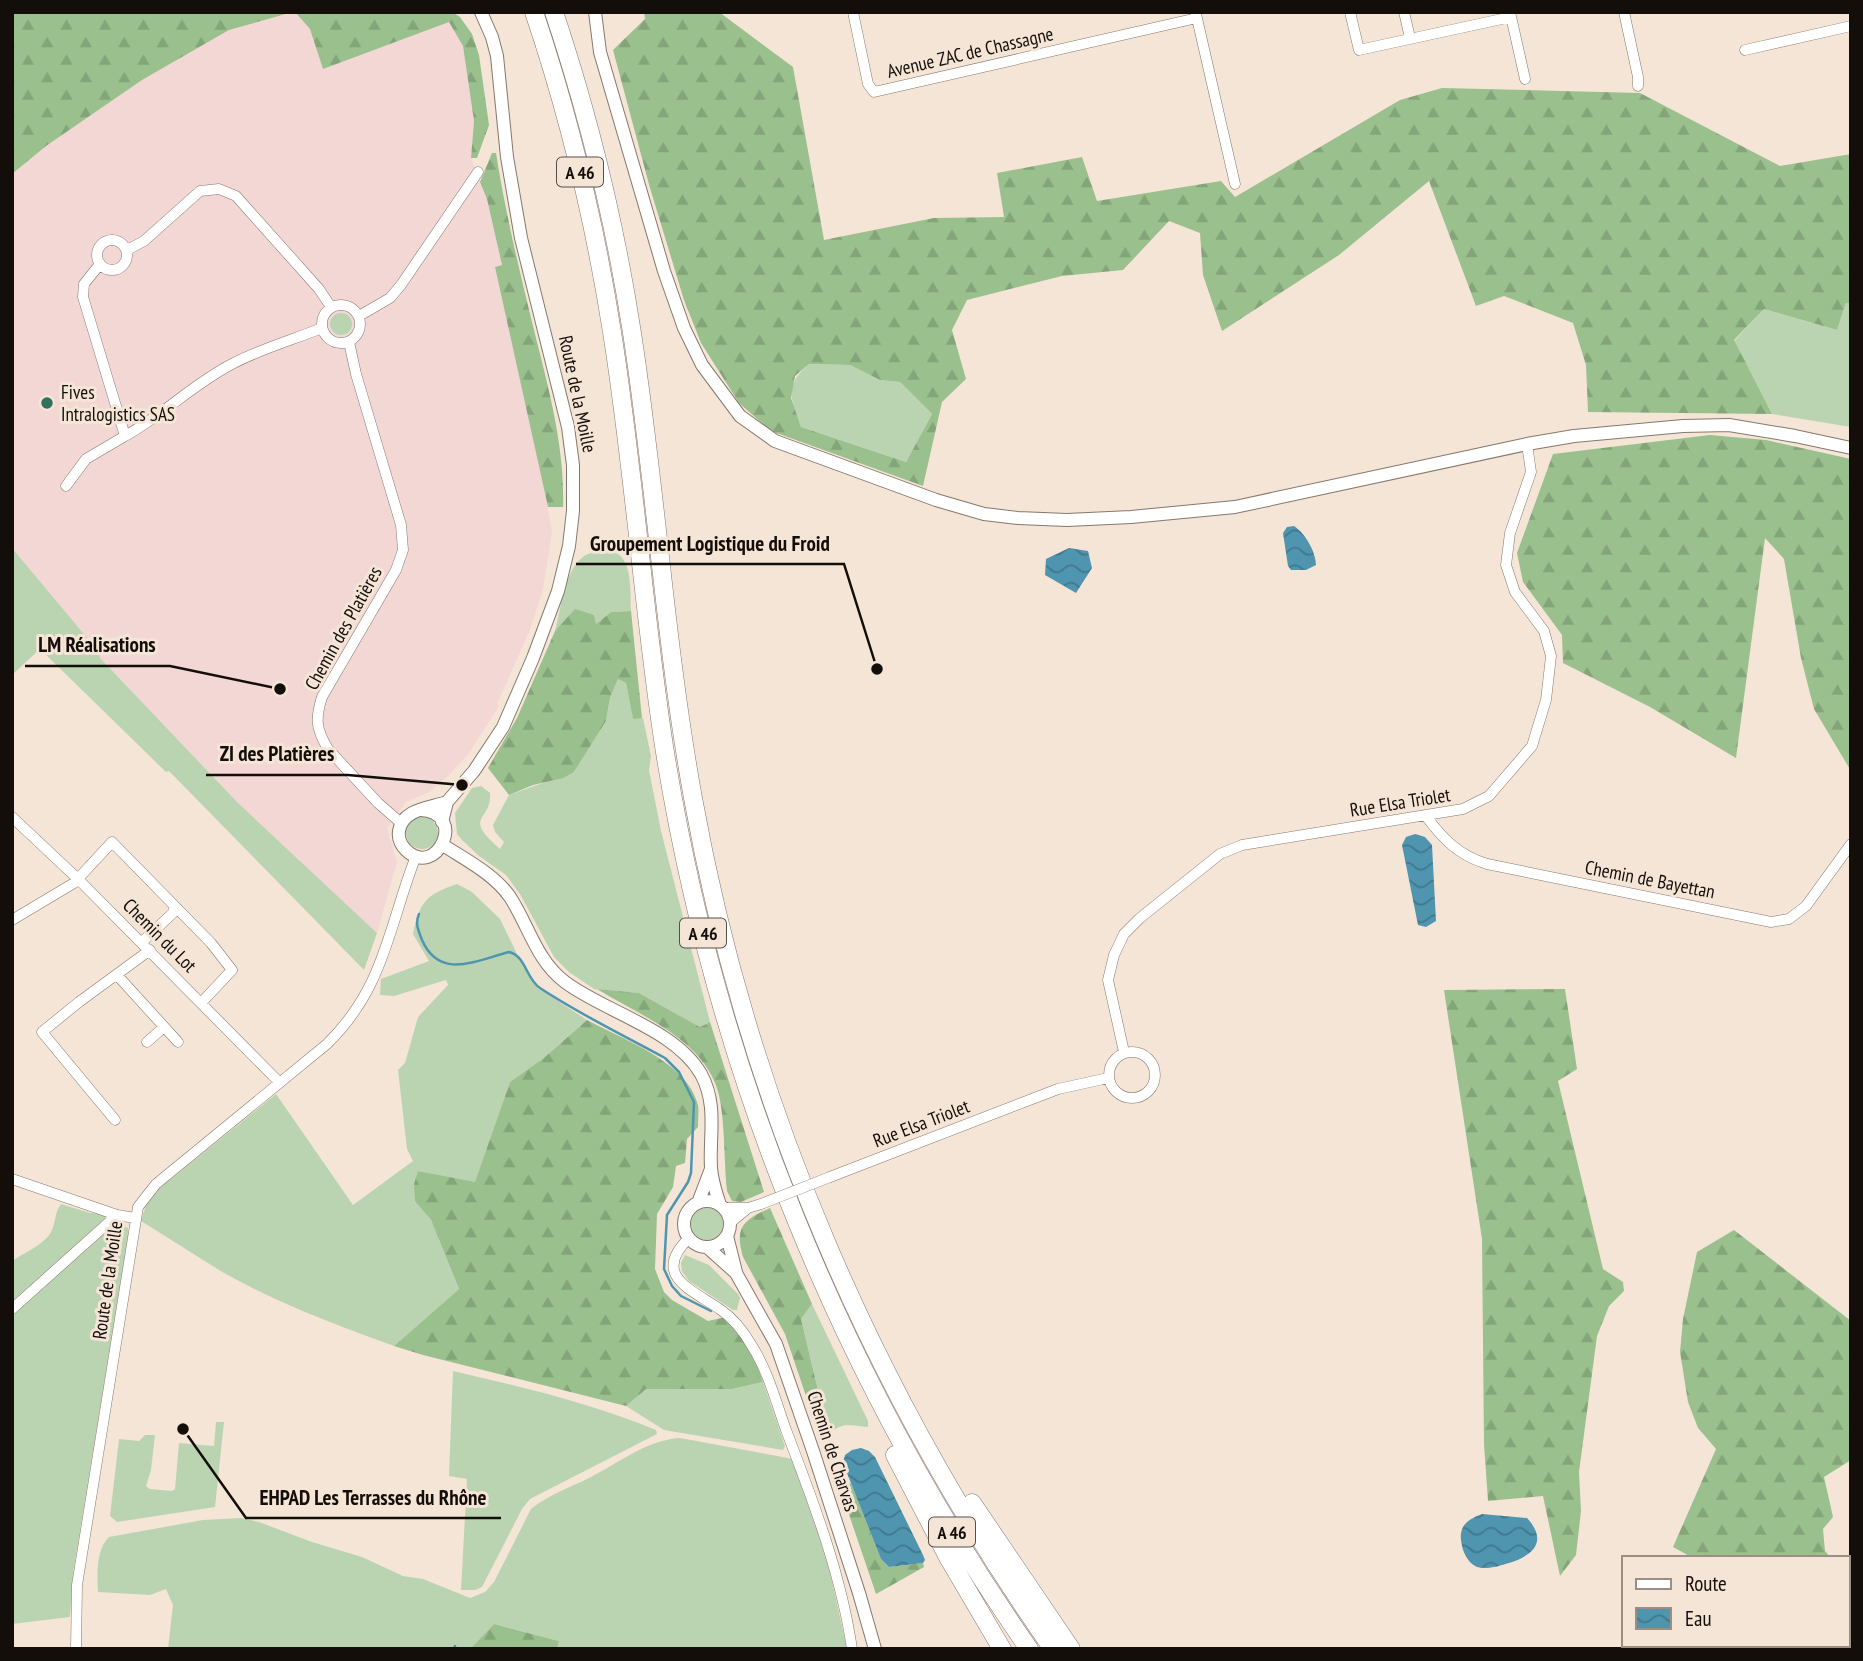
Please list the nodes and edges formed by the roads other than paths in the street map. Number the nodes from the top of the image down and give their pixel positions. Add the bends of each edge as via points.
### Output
1 (481, 12) edge
2 (534, 12) edge
3 (554, 12) edge
4 (595, 12) edge
5 (853, 12) edge
6 (1350, 12) edge
7 (1404, 12) edge
8 (1624, 12) edge
9 (1196, 15) edge
10 (1510, 15) edge
11 (1851, 26) edge
12 (1410, 38) junction
13 (1745, 50) dead end
14 (1525, 79) dead end
15 (1638, 86) dead end
16 (478, 172) dead end
17 (1235, 184) dead end
18 (127, 250) junction
19 (100, 264) junction
20 (331, 307) junction
21 (359, 316) junction
22 (322, 328) junction
23 (349, 342) junction
24 (125, 436) junction
25 (1527, 444) junction
26 (1851, 448) edge
27 (66, 486) dead end
28 (447, 802) junction
29 (421, 810) junction
30 (1425, 815) junction
31 (12, 817) edge
32 (442, 822) junction
33 (401, 823) junction
34 (1851, 844) edge
35 (443, 845) junction
36 (416, 856) junction
37 (78, 879) junction
38 (174, 905) junction
39 (12, 920) edge
40 (142, 942) junction
41 (150, 950) junction
42 (117, 975) junction
43 (202, 1002) junction
44 (164, 1027) junction
45 (147, 1042) dead end
46 (178, 1042) dead end
47 (1124, 1052) junction
48 (1108, 1078) junction
49 (279, 1082) junction
50 (115, 1120) dead end
51 (711, 1169) junction
52 (12, 1180) edge
53 (698, 1203) junction
54 (721, 1207) junction
55 (748, 1209) junction
56 (117, 1214) junction
57 (135, 1218) junction
58 (730, 1223) junction
59 (727, 1237) junction
60 (689, 1238) junction
61 (707, 1247) junction
62 (736, 1273) junction
63 (12, 1309) edge
64 (884, 1411) junction
65 (939, 1471) junction
66 (76, 1649) edge
67 (852, 1649) edge
68 (875, 1649) edge
69 (1002, 1649) edge
70 (1029, 1649) edge
71 (1053, 1649) edge
72 (1071, 1649) edge

1 - 28 street, Route de la Moille via 497,56 521,238 568,427 573,465 572,530 558,591 503,727
2 - 64 highway, A 46 via 581,175 604,285 664,745 703,934 781,1183 833,1307
3 - 65 highway, A 46 via 584,107 619,254 685,749 723,935 761,1068 800,1178 862,1322
4 - 25 street via 600,52 684,328 702,365 740,416 775,441 984,514 1067,520 1235,507
5 - 9 street, Avenue ZAC de Chassagne via 867,84 874,92
6 - 12 street via 1359,50
7 - 12 street
8 - 15 street
9 - 17 street, Avenue ZAC de Chassagne
10 - 12 street
10 - 14 street
11 - 13 street
16 - 21 street via 401,285 390,298
18 - 19 street via 127,260 117,270
18 - 19 street via 115,240 105,242 97,254
18 - 20 street via 144,241 200,191 219,189 236,196
19 - 24 street via 84,284 83,297
20 - 21 street via 348,306
20 - 22 street via 322,319
21 - 23 street via 360,328
22 - 23 street via 329,340
22 - 24 street via 233,363
23 - 33 street, Chemin des Platières via 401,525 403,550 322,698 316,719 328,749
24 - 27 street via 86,459
25 - 26 street via 1574,436 1729,425
25 - 30 street, Rue Elsa Triolet via 1531,472 1510,533 1506,565 1515,592 1544,631 1551,656 1546,700 1532,746 1489,796 1463,809
28 - 29 street
28 - 32 street, Route de la Moille
29 - 32 street
29 - 33 street
30 - 34 street, Chemin de Bayettan via 1451,847 1487,864 1771,922 1789,919 1806,906
30 - 47 street, Rue Elsa Triolet via 1242,845 1220,854 1124,934 1108,980
31 - 37 street, Chemin du Lot
32 - 35 street via 446,833
33 - 36 street via 401,843
35 - 36 street via 432,855
35 - 51 street via 503,888 554,973 673,1044 690,1060 706,1085 711,1105
36 - 49 street, Route de la Moille via 378,971 360,1006 327,1044
37 - 38 street via 112,842
37 - 39 street
37 - 40 street, Chemin du Lot
38 - 40 street via 173,913
38 - 43 street via 232,970
40 - 41 street, Chemin du Lot
41 - 42 street
41 - 43 street, Chemin du Lot
42 - 44 street
42 - 50 street via 42,1032
43 - 49 street, Chemin du Lot
44 - 45 street
44 - 46 street
47 - 48 street via 1111,1062
47 - 48 street via 1150,1059 1155,1080 1150,1090 1140,1097 1124,1097
48 - 55 street, Rue Elsa Triolet, bridge via 1058,1089
49 - 57 street, Route de la Moille via 156,1184 142,1200
51 - 53 street
51 - 54 street
52 - 56 street
53 - 54 street via 712,1201
53 - 60 street via 687,1215
54 - 55 street, Rue Elsa Triolet
54 - 58 street
55 - 58 street, Rue Elsa Triolet
56 - 57 street
56 - 63 street
57 - 66 street, Route de la Moille via 77,1585
58 - 59 street
59 - 61 street
59 - 62 street, Chemin de Charvas
60 - 61 street
60 - 67 street via 679,1248 673,1269 692,1292 740,1327 764,1369 834,1567
61 - 62 street, Chemin de Charvas
62 - 68 street, Chemin de Charvas via 784,1363
64 - 69 highway via 880,1425
64 - 70 highway, A 46 via 952,1531
65 - 71 highway, A 46
65 - 72 highway via 953,1473

